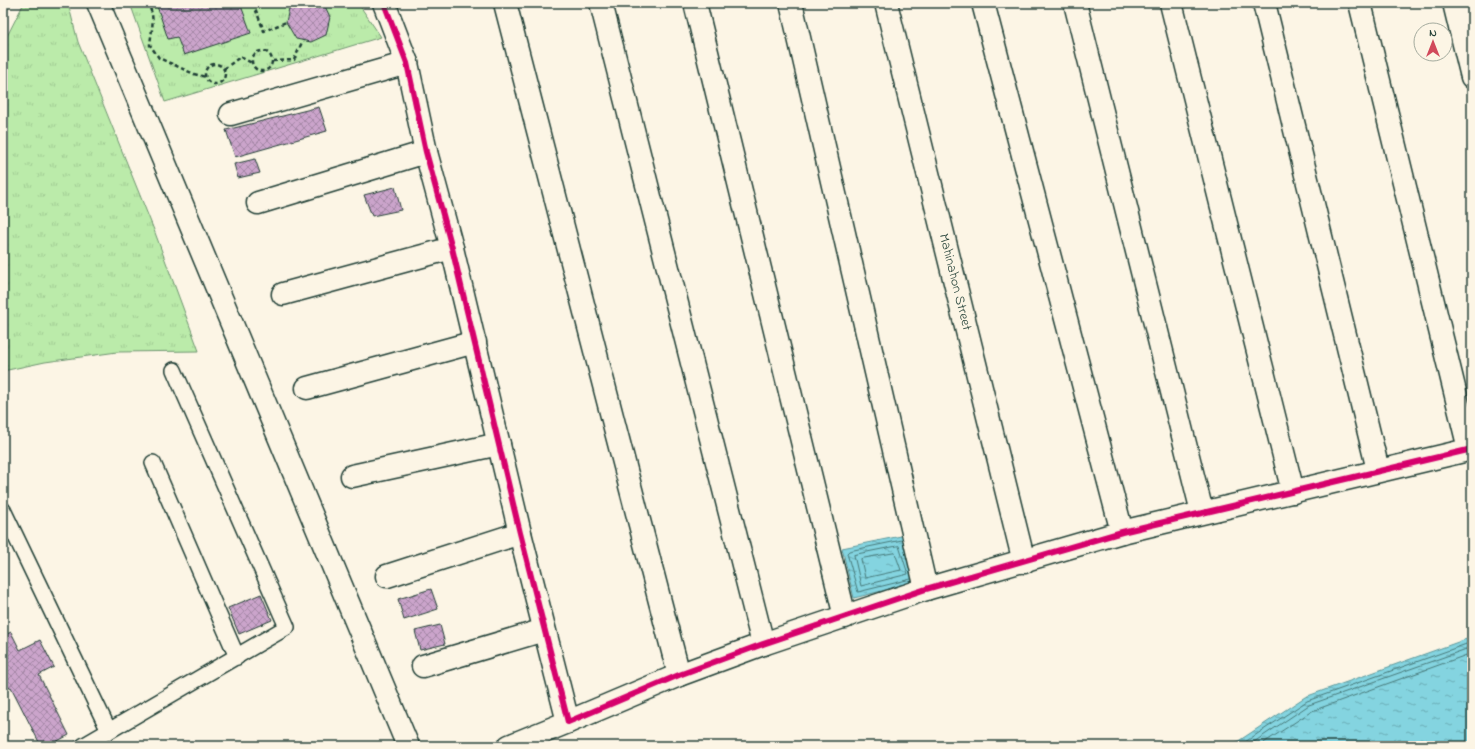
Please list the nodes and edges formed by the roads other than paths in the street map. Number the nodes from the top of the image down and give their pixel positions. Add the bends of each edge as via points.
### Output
1 (98, 3) edge
2 (384, 3) edge
3 (505, 3) edge
4 (601, 3) edge
5 (695, 3) edge
6 (792, 3) edge
7 (886, 3) edge
8 (983, 3) edge
9 (1075, 3) edge
10 (1171, 3) edge
11 (1264, 3) edge
12 (1360, 3) edge
13 (1454, 3) edge
14 (407, 63) junction
15 (1472, 77) edge
16 (231, 114) dead end
17 (426, 152) junction
18 (258, 203) dead end
19 (452, 248) junction
20 (284, 294) dead end
21 (475, 342) junction
22 (174, 370) dead end
23 (307, 388) dead end
24 (499, 444) junction
25 (1471, 449) edge
26 (153, 463) dead end
27 (1378, 470) junction
28 (352, 476) dead end
29 (1293, 492) junction
30 (3, 510) edge
31 (1202, 512) junction
32 (1122, 532) junction
33 (520, 533) junction
34 (1024, 562) junction
35 (387, 576) dead end
36 (926, 589) junction
37 (845, 617) junction
38 (544, 630) junction
39 (763, 644) junction
40 (236, 657) junction
41 (423, 666) dead end
42 (679, 675) junction
43 (568, 722) junction
44 (109, 731) junction
45 (83, 746) edge
46 (408, 746) edge
47 (509, 746) edge

1 - 46 street
2 - 14 street
3 - 42 street
4 - 39 street
5 - 37 street
6 - 36 street
7 - 34 street, Mahinahon Street
8 - 32 street
9 - 31 street
10 - 29 street
11 - 27 street
12 - 25 street
13 - 15 street
14 - 16 street
14 - 17 street
17 - 18 street
17 - 19 street
19 - 20 street
19 - 21 street
21 - 23 street
21 - 24 street
22 - 40 lane via 287,627
24 - 28 street
24 - 33 street
25 - 27 street
26 - 40 lane
27 - 29 street
29 - 31 street
30 - 44 lane
31 - 32 street
32 - 34 street
33 - 35 street
33 - 38 street
34 - 36 street
36 - 37 street
37 - 39 street
38 - 41 street
38 - 43 street
39 - 42 street
40 - 44 lane
42 - 43 street
43 - 47 street
44 - 45 lane

